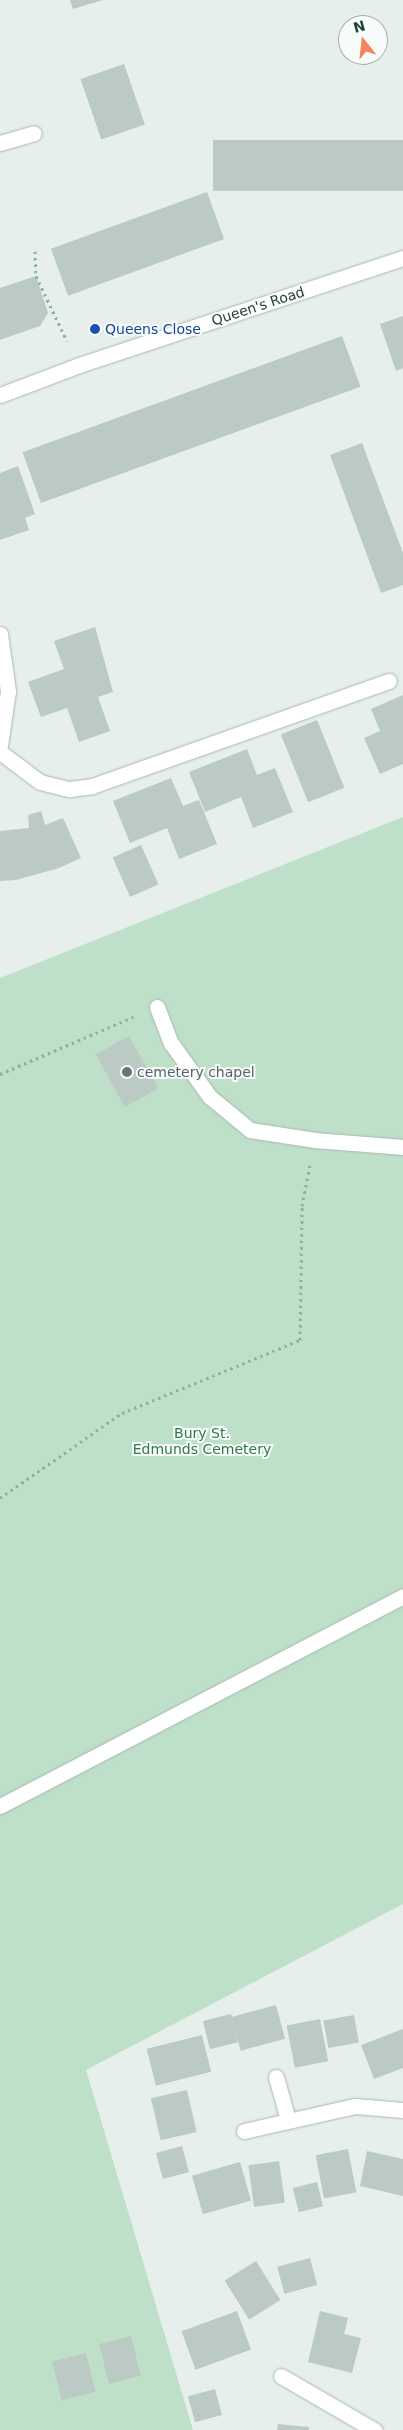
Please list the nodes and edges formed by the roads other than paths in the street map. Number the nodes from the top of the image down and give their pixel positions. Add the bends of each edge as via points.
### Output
1 (34, 133) dead end
2 (0, 143) edge
3 (403, 258) edge
4 (0, 395) edge
5 (0, 634) edge
6 (390, 681) dead end
7 (0, 745) edge
8 (0, 752) edge
9 (157, 1007) road end
10 (403, 1147) edge
11 (403, 1596) edge
12 (0, 1806) edge
13 (276, 2077) dead end
14 (403, 2110) edge
15 (288, 2120) junction
16 (244, 2131) dead end
17 (281, 2376) dead end
18 (374, 2430) edge

1 - 2 street
3 - 4 street, Queen's Road via 79,365
5 - 7 street via 8,691
6 - 8 street via 92,786 69,789 40,782
9 - 10 street via 172,1043 210,1097 250,1130 315,1140
11 - 12 street
13 - 15 street
14 - 15 street via 355,2106
15 - 16 street
17 - 18 street

